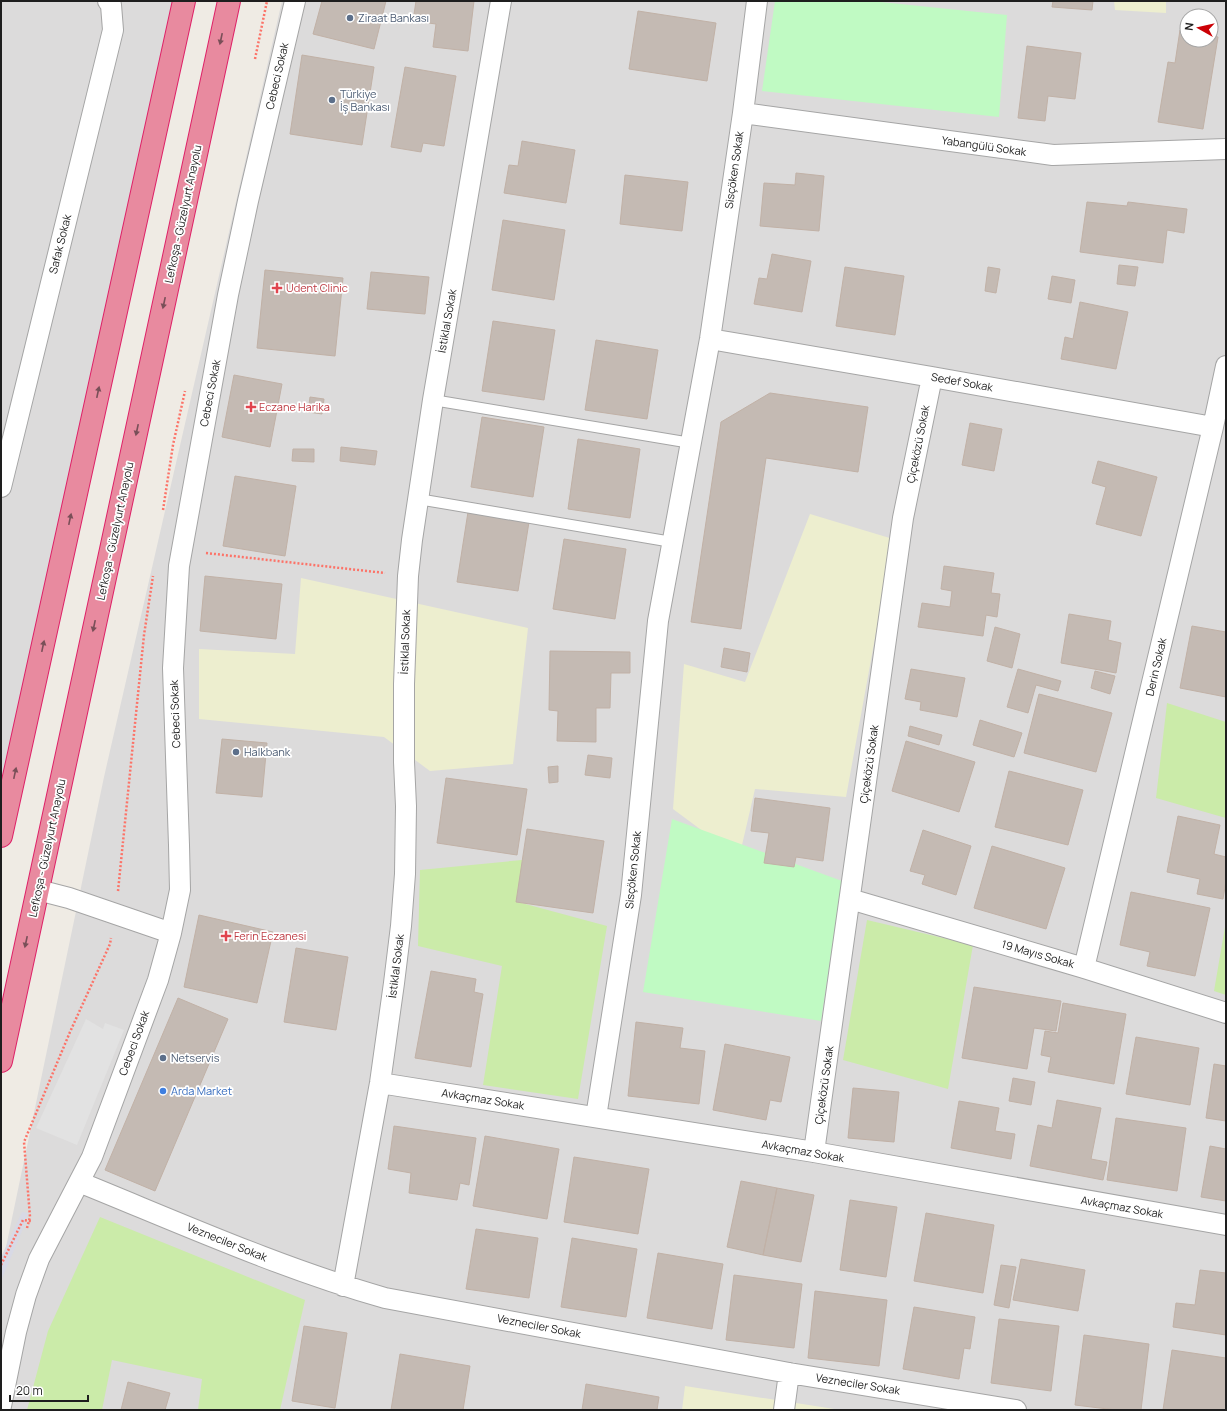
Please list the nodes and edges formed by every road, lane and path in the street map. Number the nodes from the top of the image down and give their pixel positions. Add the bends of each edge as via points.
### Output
1 (108, 1) edge
2 (184, 1) edge
3 (230, 1) edge
4 (295, 1) edge
5 (501, 1) edge
6 (757, 1) edge
7 (743, 113) junction
8 (1226, 149) edge
9 (710, 339) junction
10 (1226, 366) edge
11 (932, 377) junction
12 (433, 400) junction
13 (1213, 427) junction
14 (691, 443) junction
15 (1, 487) edge
16 (418, 500) junction
17 (672, 542) junction
18 (181, 550) junction
19 (408, 576) junction
20 (1, 836) edge
21 (38, 890) junction
22 (850, 899) junction
23 (116, 915) junction
24 (171, 933) junction
25 (1084, 968) junction
26 (1226, 1013) edge
27 (1, 1061) edge
28 (380, 1083) junction
29 (596, 1117) junction
30 (814, 1152) junction
31 (79, 1182) junction
32 (1226, 1225) edge
33 (24, 1235) dead end
34 (343, 1286) junction
35 (789, 1373) junction
36 (1, 1406) edge
37 (784, 1410) edge
38 (1016, 1410) edge

1 - 15 street, Safak Sokak via 111,6 113,30
20 -> 2 highway
3 -> 21 highway, Lefkoşa - Güzelyurt Anayolu
4 - 18 street, Cebeci Sokak via 227,302
5 - 12 street, İstiklal Sokak
6 - 7 street, Sisçöken Sokak
7 - 8 street, Yabangülü Sokak via 1053,155
7 - 9 street, Sisçöken Sokak
9 - 11 street, Sedef Sokak
9 - 14 street, Sisçöken Sokak
10 - 13 street, Derin Sokak
11 - 13 street, Sedef Sokak
11 - 22 street, Çiçeközü Sokak via 904,518
12 - 14 lane
12 - 16 street, İstiklal Sokak
13 - 25 street, Derin Sokak
14 - 17 street, Sisçöken Sokak
16 - 17 lane
16 - 19 street, İstiklal Sokak
17 - 29 street, Sisçöken Sokak via 658,622 631,895
18 - 19 path
18 - 24 street, Cebeci Sokak via 173,668 180,890
19 - 28 street, İstiklal Sokak via 404,684 405,874 394,984
21 - 23 street
21 -> 27 highway, Lefkoşa - Güzelyurt Anayolu
22 - 25 street, 19 Mayıs Sokak
22 - 30 street, Çiçeközü Sokak
23 - 24 street
23 - 33 path via 110,944 24,1142 30,1217
24 - 31 street, Cebeci Sokak via 158,980 92,1157
25 - 26 street, 19 Mayıs Sokak
28 - 29 street, Avkaçmaz Sokak
28 - 34 street, İstiklal Sokak
29 - 30 street, Avkaçmaz Sokak
30 - 32 street, Avkaçmaz Sokak
31 - 34 street, Vezneciler Sokak via 272,1261
31 - 36 street, Cebeci Sokak via 39,1259 26,1295
34 - 35 street, Vezneciler Sokak via 385,1298
35 - 37 street
35 - 38 street, Vezneciler Sokak

